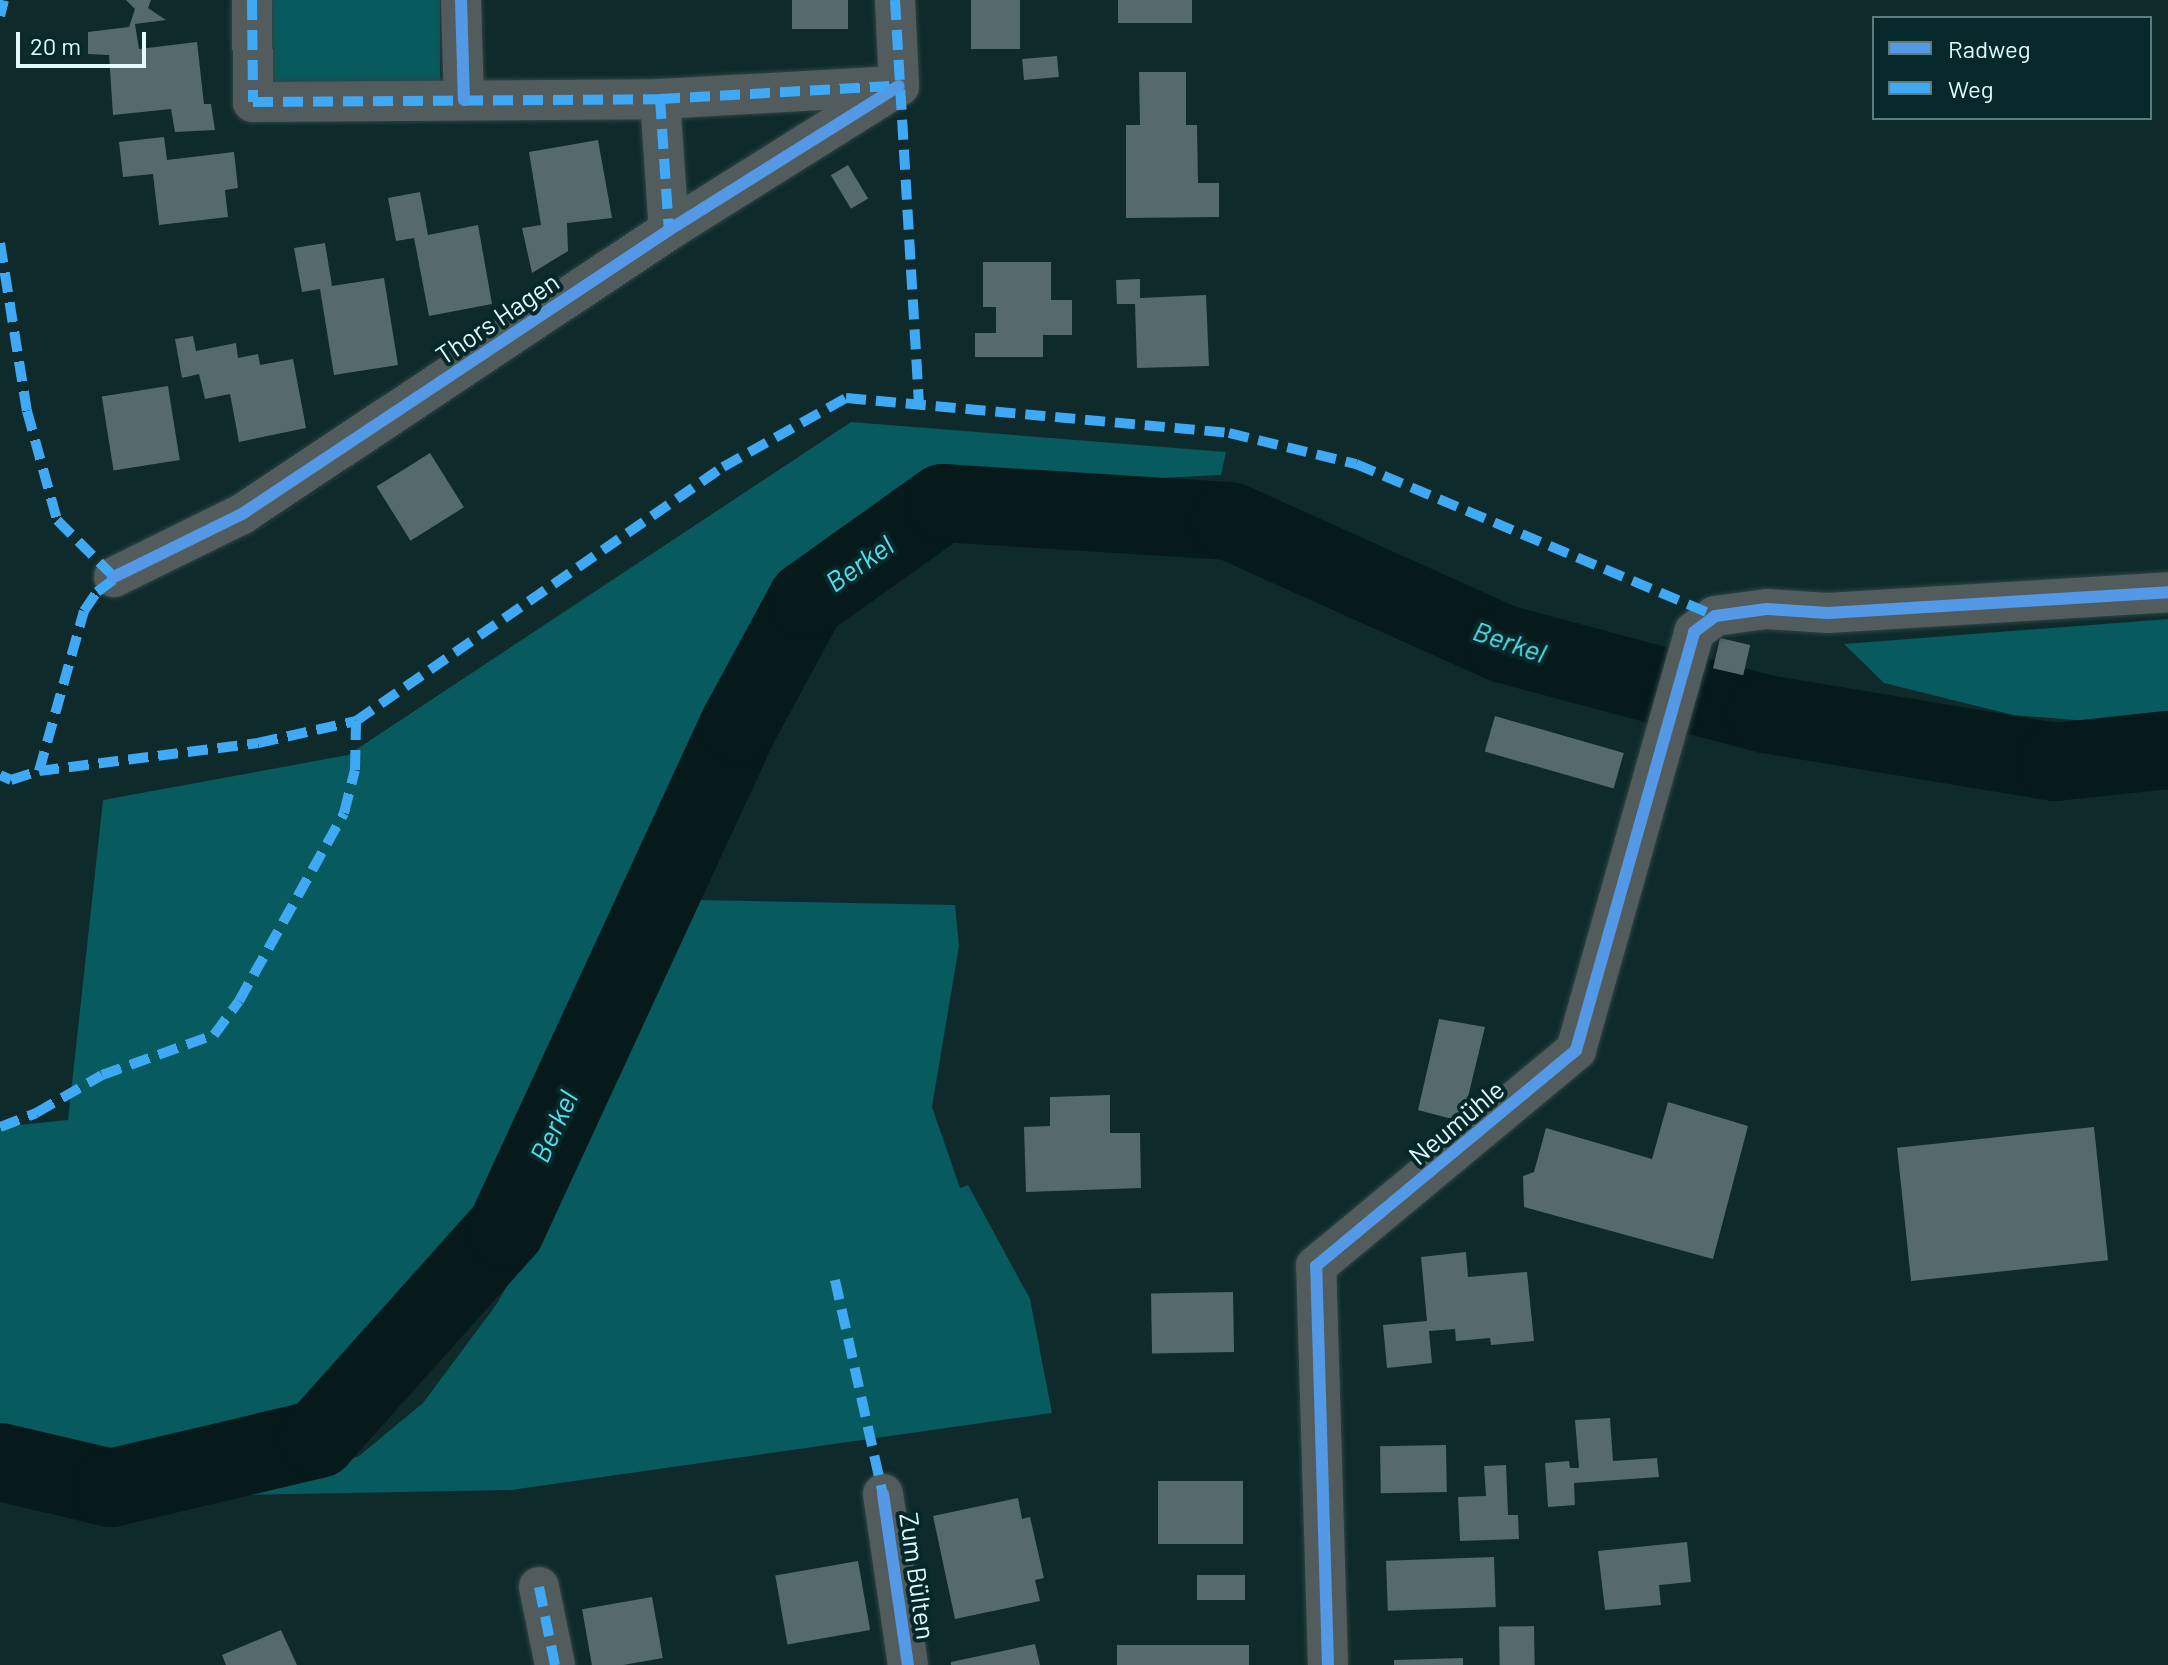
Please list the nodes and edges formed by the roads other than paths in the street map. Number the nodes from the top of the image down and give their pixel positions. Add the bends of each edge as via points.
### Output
1 (252, 0) edge
2 (461, 0) edge
3 (895, 0) edge
4 (899, 86) junction
5 (660, 99) junction
6 (464, 100) junction
7 (669, 230) junction
8 (114, 577) dead end
9 (2168, 592) edge
10 (883, 1494) dead end
11 (539, 1587) dead end
12 (555, 1665) edge
13 (908, 1665) edge
14 (1328, 1665) edge

1 - 6 street via 253,102
2 - 6 street
3 - 4 street
4 - 5 street
4 - 7 street, Thors Hagen
5 - 6 street
5 - 7 street
7 - 8 street, Thors Hagen via 242,514
9 - 14 street, Neumühle via 1828,613 1767,609 1715,616 1694,632 1576,1050 1316,1266
10 - 13 street, Zum Bülten
11 - 12 street

